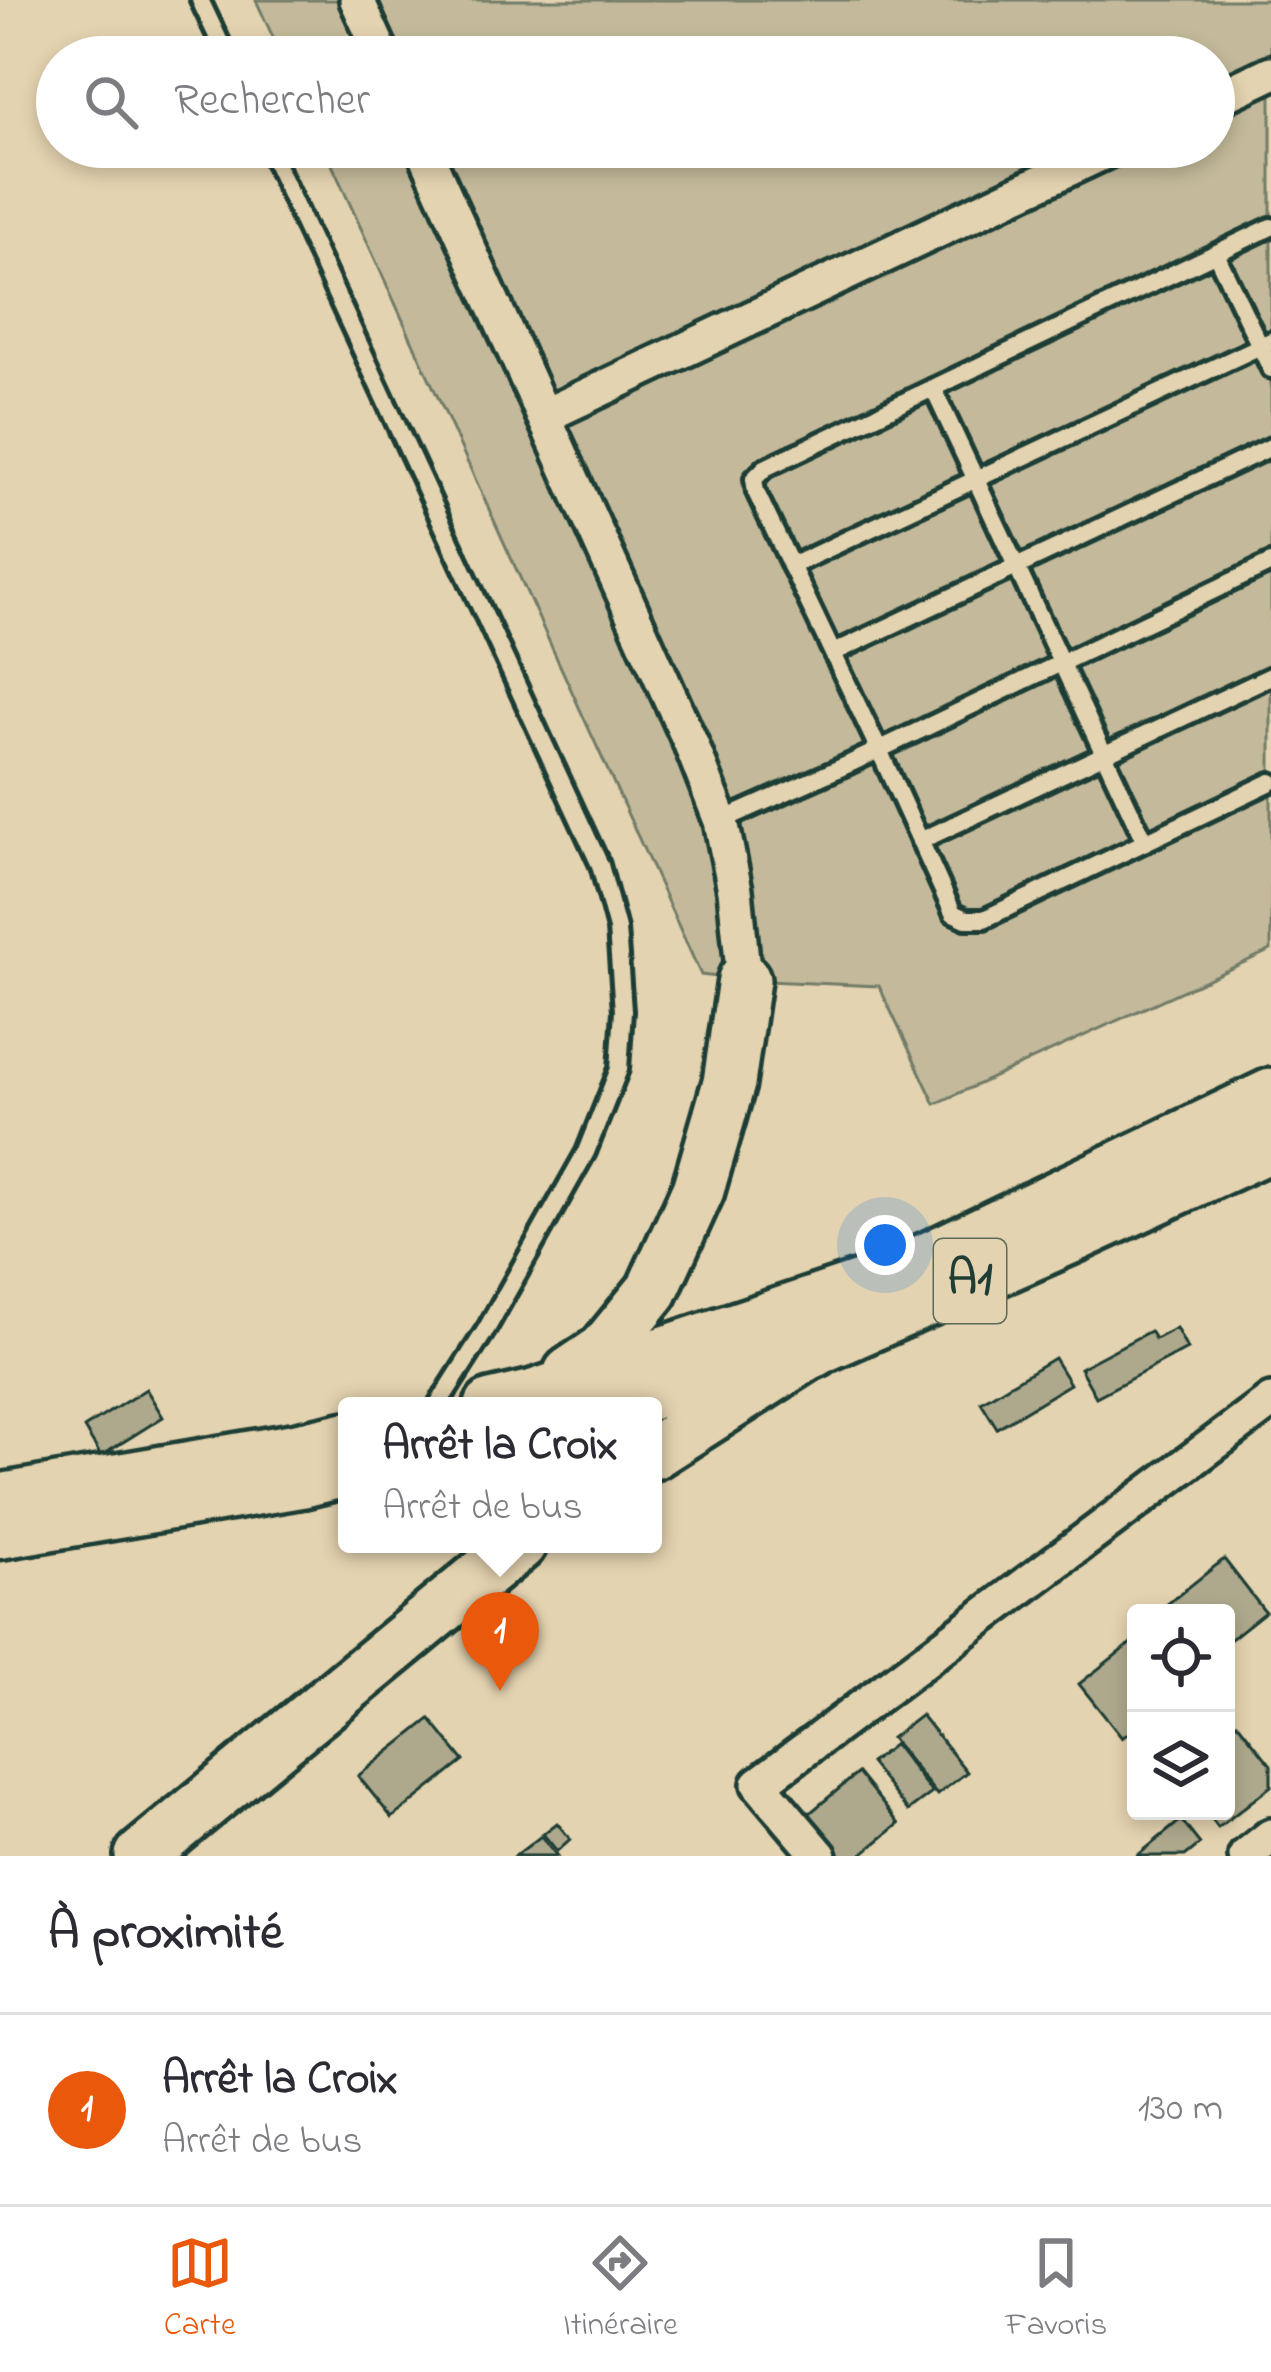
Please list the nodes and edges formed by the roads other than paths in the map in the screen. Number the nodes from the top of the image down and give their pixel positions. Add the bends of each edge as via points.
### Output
1 (200, 0) edge
2 (357, 0) edge
3 (216, 36) edge
4 (373, 36) edge
5 (1271, 74) edge
6 (1235, 90) edge
7 (278, 168) edge
8 (432, 168) edge
9 (1070, 168) edge
10 (1271, 227) edge
11 (1216, 254) junction
12 (1266, 343) edge
13 (1271, 369) edge
14 (934, 388) junction
15 (544, 416) junction
16 (1271, 447) edge
17 (976, 479) junction
18 (1271, 563) edge
19 (791, 566) junction
20 (1016, 567) junction
21 (833, 653) junction
22 (1061, 663) junction
23 (1271, 676) edge
24 (879, 750) junction
25 (1104, 755) junction
26 (1271, 782) edge
27 (722, 821) junction
28 (920, 842) junction
29 (1145, 842) junction
30 (744, 980) joint
31 (1271, 1095) edge
32 (1271, 1144) edge
33 (814, 1350) junction
34 (442, 1397) edge
35 (519, 1397) edge
36 (524, 1397) edge
37 (633, 1397) edge
38 (1271, 1401) edge
39 (338, 1440) edge
40 (666, 1444) edge
41 (338, 1471) edge
42 (0, 1500) edge
43 (0, 1531) edge
44 (509, 1553) edge
45 (1271, 1836) edge
46 (141, 1856) edge
47 (820, 1856) edge
48 (1246, 1856) edge

1 - 3 lane
2 - 4 street
5 - 6 street
7 - 34 lane via 600,865 617,929 619,1069 586,1151
8 - 15 street
9 - 15 street
10 - 11 lane
11 - 12 lane
11 - 14 lane
12 - 13 lane
12 - 17 lane
14 - 17 lane
14 - 19 lane via 754,479
15 - 27 street
16 - 20 lane
17 - 19 lane
17 - 20 lane
18 - 22 lane
19 - 21 lane
20 - 21 lane
20 - 22 lane
21 - 24 lane
22 - 24 lane
22 - 25 lane
23 - 25 lane
24 - 27 lane
24 - 28 lane
25 - 28 lane
25 - 29 lane
26 - 29 lane
27 - 30 street
28 - 29 lane via 952,913 966,920 984,919
30 - 35 main road via 729,1083 698,1190 652,1291 604,1350
31 - 36 main road, A1 via 887,1278
32 - 33 main road, A1
33 - 37 highway
33 - 40 main road, A1
38 - 47 street via 758,1784
39 - 42 main road
41 - 43 highway
44 - 46 main road
45 - 48 street

